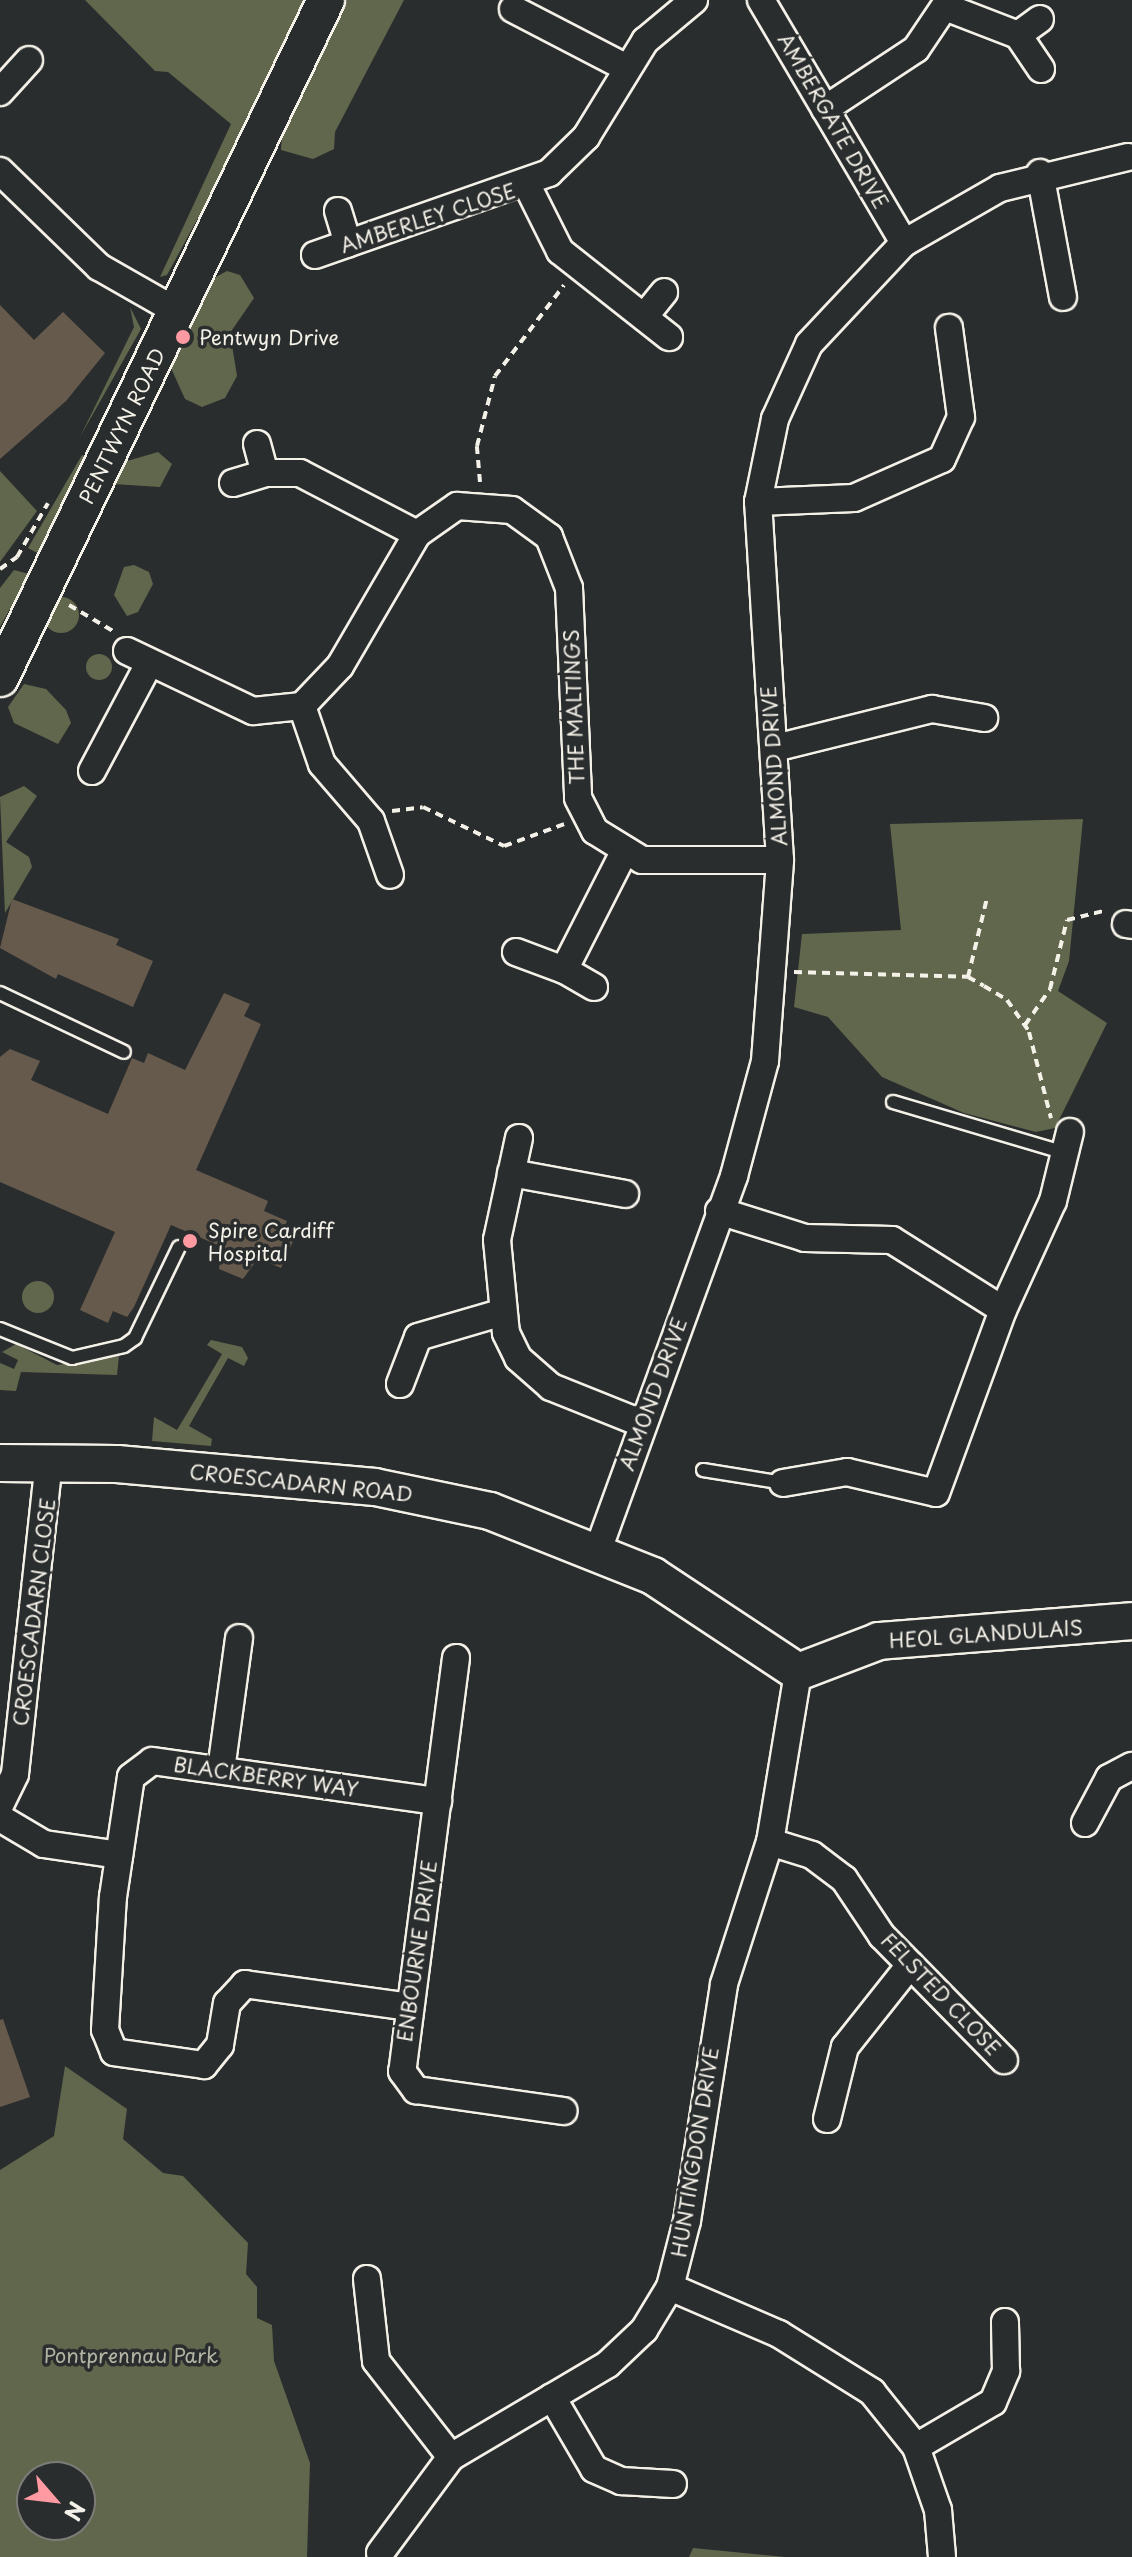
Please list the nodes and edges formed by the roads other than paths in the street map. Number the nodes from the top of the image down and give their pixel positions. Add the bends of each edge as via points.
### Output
1 (326, 0) edge
2 (694, 0) edge
3 (761, 0) edge
4 (948, 4) edge
5 (513, 9) dead end
6 (1040, 19) dead end
7 (1018, 35) junction
8 (29, 60) dead end
9 (627, 68) junction
10 (1041, 69) dead end
11 (0, 92) edge
12 (825, 109) junction
13 (1128, 157) dead end
14 (0, 171) edge
15 (1040, 173) junction
16 (527, 185) junction
17 (338, 211) dead end
18 (904, 243) junction
19 (348, 244) junction
20 (315, 255) dead end
21 (664, 292) dead end
22 (1063, 297) dead end
23 (176, 311) junction
24 (644, 317) junction
25 (949, 328) dead end
26 (669, 337) dead end
27 (257, 444) dead end
28 (265, 473) junction
29 (233, 483) dead end
30 (758, 502) junction
31 (417, 534) junction
32 (0, 678) edge
33 (302, 706) junction
34 (984, 718) dead end
35 (775, 748) junction
36 (92, 771) dead end
37 (623, 854) junction
38 (780, 860) junction
39 (390, 875) dead end
40 (516, 952) dead end
41 (564, 970) junction
42 (594, 987) dead end
43 (0, 993) edge
44 (124, 1052) dead end
45 (893, 1102) dead end
46 (519, 1138) dead end
47 (1067, 1142) joint
48 (511, 1173) junction
49 (625, 1194) dead end
50 (719, 1211) junction
51 (179, 1247) dead end
52 (1003, 1310) junction
53 (500, 1313) junction
54 (0, 1329) edge
55 (400, 1384) dead end
56 (641, 1423) junction
57 (49, 1462) junction
58 (0, 1463) edge
59 (703, 1470) dead end
60 (783, 1483) joint
61 (598, 1550) junction
62 (1132, 1621) edge
63 (239, 1638) dead end
64 (456, 1658) dead end
65 (798, 1672) junction
66 (1132, 1766) edge
67 (221, 1770) junction
68 (438, 1801) junction
69 (0, 1805) edge
70 (0, 1818) edge
71 (1085, 1823) dead end
72 (770, 1842) junction
73 (119, 1855) junction
74 (910, 1965) junction
75 (410, 2007) junction
76 (1004, 2060) dead end
77 (564, 2111) dead end
78 (827, 2119) dead end
79 (367, 2279) dead end
80 (670, 2287) junction
81 (1005, 2322) dead end
82 (552, 2397) junction
83 (916, 2447) junction
84 (451, 2457) junction
85 (673, 2484) dead end
86 (380, 2553) dead end
87 (942, 2557) edge

1 - 23 street, PENTWYN ROAD
2 - 9 street, AMBERLEY CLOSE via 662,22
3 - 12 street, AMBERGATE DRIVE
4 - 7 street
4 - 12 street via 916,49
5 - 9 street
6 - 7 street
7 - 10 street
8 - 11 street
9 - 16 street, AMBERLEY CLOSE via 586,137
12 - 18 street, AMBERGATE DRIVE
13 - 15 street, ALMOND DRIVE
14 - 23 street via 99,267
15 - 18 street, ALMOND DRIVE via 964,206
15 - 22 street
16 - 19 street, AMBERLEY CLOSE
16 - 24 street via 550,239 577,267
17 - 19 street
18 - 30 street, ALMOND DRIVE via 809,344 775,419
19 - 20 street, AMBERLEY CLOSE
21 - 24 street
23 - 32 street, PENTWYN ROAD
24 - 26 street
25 - 30 street via 961,417 942,459 854,498
27 - 28 street
28 - 29 street
28 - 31 street via 322,481
30 - 35 street, ALMOND DRIVE
31 - 33 street via 340,666
31 - 37 street, THE MALTINGS via 457,506 485,504 532,522 560,556 569,588 573,732 584,814
33 - 36 street via 253,711 138,658
33 - 39 street via 322,764 371,821
34 - 35 street via 932,709
35 - 38 street, ALMOND DRIVE
37 - 38 street via 657,862
37 - 41 street
38 - 50 street, ALMOND DRIVE via 765,1061
40 - 41 street
41 - 42 street
43 - 44 lane
45 - 47 lane
46 - 48 street
47 - 52 street via 1053,1201
48 - 49 street
48 - 53 street via 497,1240
50 - 52 street via 805,1238 892,1240
50 - 56 street, ALMOND DRIVE
51 - 54 lane via 135,1338 124,1346 72,1358
52 - 60 street via 936,1493 847,1472
53 - 55 street via 418,1337
53 - 56 street via 518,1358 551,1387
56 - 61 street, ALMOND DRIVE
57 - 58 street, CROESCADARN ROAD
57 - 61 street, CROESCADARN ROAD via 375,1487 490,1511
57 - 69 street, CROESCADARN CLOSE via 15,1774
59 - 60 lane
61 - 65 street, CROESCADARN ROAD via 690,1597
62 - 65 street, HEOL GLANDULAIS via 879,1641
63 - 67 street
64 - 68 street, ENBOURNE DRIVE
65 - 72 street, HUNTINGDON DRIVE
66 - 71 street via 1109,1778
67 - 68 street, BLACKBERRY WAY
67 - 73 street, BLACKBERRY WAY via 152,1761 138,1768
68 - 75 street, ENBOURNE DRIVE
70 - 73 street via 44,1844
72 - 74 street, FELSTED CLOSE via 828,1865
72 - 80 street, HUNTINGDON DRIVE via 724,1984 687,2221
73 - 75 street, BLACKBERRY WAY via 105,2030 114,2052 204,2065 220,2045 227,2003 245,1984
74 - 76 street, FELSTED CLOSE
74 - 78 street via 845,2047
75 - 77 street, ENBOURNE DRIVE via 402,2071 416,2090
79 - 84 street via 376,2361
80 - 82 street, HUNTINGDON DRIVE via 627,2348
80 - 83 street via 741,2316 854,2377
81 - 83 street via 1006,2371 993,2402
82 - 84 street, HUNTINGDON DRIVE
82 - 85 street via 594,2469 621,2481
83 - 87 street via 938,2510
84 - 86 street, HUNTINGDON DRIVE

